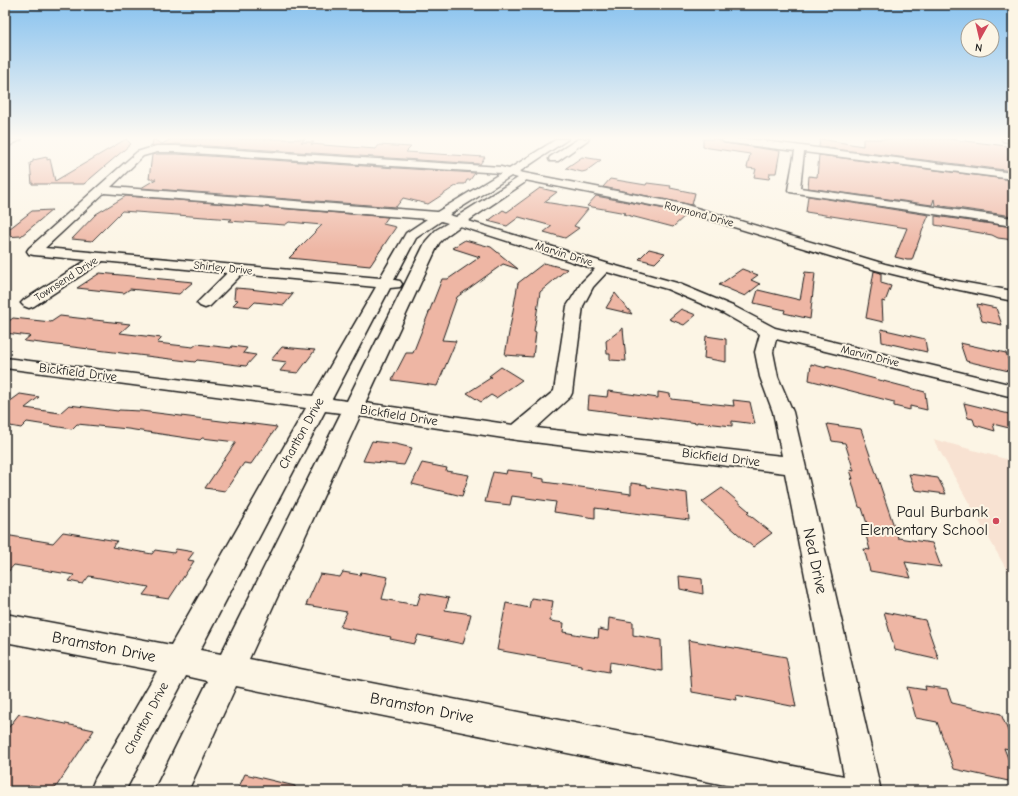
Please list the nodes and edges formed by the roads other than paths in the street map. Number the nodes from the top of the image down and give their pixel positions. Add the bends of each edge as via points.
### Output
1 (115, 176) edge
2 (516, 176) edge
3 (524, 176) edge
4 (796, 176) edge
5 (100, 189) junction
6 (449, 218) junction
7 (1013, 222) edge
8 (102, 256) junction
9 (604, 267) junction
10 (239, 270) junction
11 (384, 283) junction
12 (411, 285) junction
13 (1013, 296) edge
14 (29, 303) dead end
15 (204, 304) dead end
16 (769, 332) junction
17 (5, 363) edge
18 (1013, 391) edge
19 (318, 403) junction
20 (353, 408) junction
21 (517, 433) junction
22 (794, 466) junction
23 (5, 628) edge
24 (177, 661) junction
25 (229, 670) junction
26 (107, 791) edge
27 (172, 791) edge
28 (839, 791) edge
29 (864, 791) edge

1 - 5 street, Raymond Drive
2 - 6 street, Charlton Drive
3 - 13 street, Raymond Drive via 683,208 882,267
4 - 7 street via 794,190
5 - 6 street, Marvin Drive
5 - 8 street, Shirley Drive via 34,251
6 - 9 street, Marvin Drive
6 - 11 street, Charlton Drive via 412,234
6 - 12 street, Charlton Drive via 435,238
8 - 10 street, Shirley Drive
8 - 14 street, Townsend Drive
9 - 16 street, Marvin Drive via 672,286 729,310
9 - 21 street via 587,285 575,306 563,394
10 - 11 street, Shirley Drive
10 - 15 street
11 - 12 street, Shirley Drive
11 - 19 street, Charlton Drive
12 - 20 street, Charlton Drive
16 - 18 street, Marvin Drive
16 - 22 street, Ned Drive via 764,352 769,377 783,412
17 - 19 street, Bickfield Drive
19 - 20 street, Bickfield Drive
19 - 24 street, Charlton Drive
20 - 21 street, Bickfield Drive
20 - 25 street, Charlton Drive
21 - 22 street, Bickfield Drive
22 - 29 street, Ned Drive
23 - 24 street, Bramston Drive
24 - 25 street, Bramston Drive
24 - 26 street, Charlton Drive
25 - 27 street, Charlton Drive
25 - 28 street, Bramston Drive

